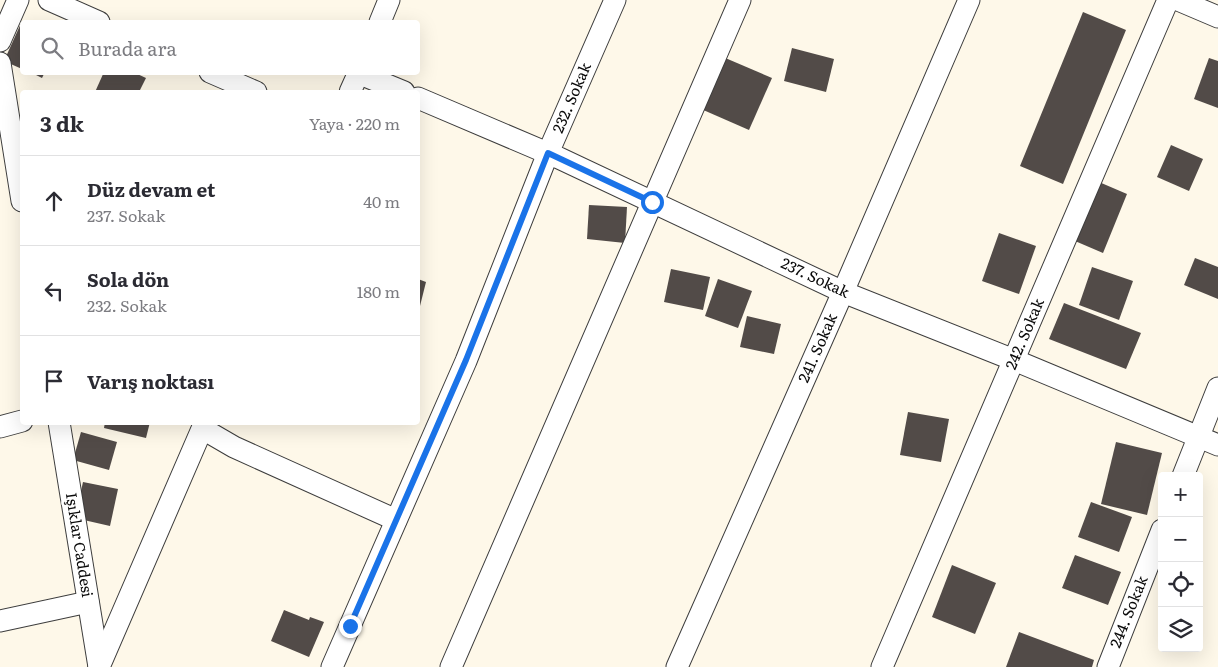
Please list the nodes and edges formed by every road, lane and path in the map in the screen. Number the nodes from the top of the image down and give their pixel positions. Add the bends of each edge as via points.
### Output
1 (18, 0) edge
2 (49, 0) edge
3 (389, 0) edge
4 (614, 0) edge
5 (740, 0) edge
6 (969, 0) edge
7 (1168, 0) edge
8 (1178, 0) edge
9 (1218, 17) edge
10 (94, 20) edge
11 (381, 20) edge
12 (0, 42) edge
13 (0, 63) edge
14 (217, 75) edge
15 (357, 75) edge
16 (363, 75) edge
17 (251, 90) edge
18 (351, 90) edge
19 (399, 90) edge
20 (420, 99) edge
21 (548, 153) junction
22 (20, 184) edge
23 (652, 202) junction
24 (843, 292) junction
25 (1014, 360) junction
26 (1218, 388) edge
27 (20, 422) edge
28 (59, 425) edge
29 (204, 426) edge
30 (0, 427) edge
31 (1198, 437) junction
32 (1218, 445) edge
33 (1185, 472) edge
34 (396, 520) junction
35 (1158, 540) edge
36 (88, 602) junction
37 (0, 621) edge
38 (99, 667) edge
39 (332, 667) edge
40 (451, 667) edge
41 (676, 667) edge
42 (882, 667) edge
43 (1108, 667) edge

1 - 12 street
2 - 10 street
3 - 11 street
4 - 21 street, 232. Sokak
5 - 23 street
6 - 24 street, 241. Sokak
7 - 25 street, 242. Sokak
8 - 9 street
13 - 22 street
14 - 17 street
15 - 18 street
16 - 19 street
20 - 21 street, 237. Sokak
21 - 23 street, 237. Sokak
21 - 34 street, 232. Sokak via 466,360
23 - 24 street, 237. Sokak
23 - 40 street
24 - 25 street, 237. Sokak
24 - 41 street, 241. Sokak
25 - 31 street, 237. Sokak
25 - 42 street, 242. Sokak
26 - 31 street
27 - 30 street
28 - 36 street, Işıklar Caddesi
29 - 34 street via 234,447
29 - 38 street
31 - 32 street, 237. Sokak
31 - 33 street
34 - 39 street, 232. Sokak
35 - 43 street, 244. Sokak
36 - 37 street
36 - 38 street, Işıklar Caddesi

